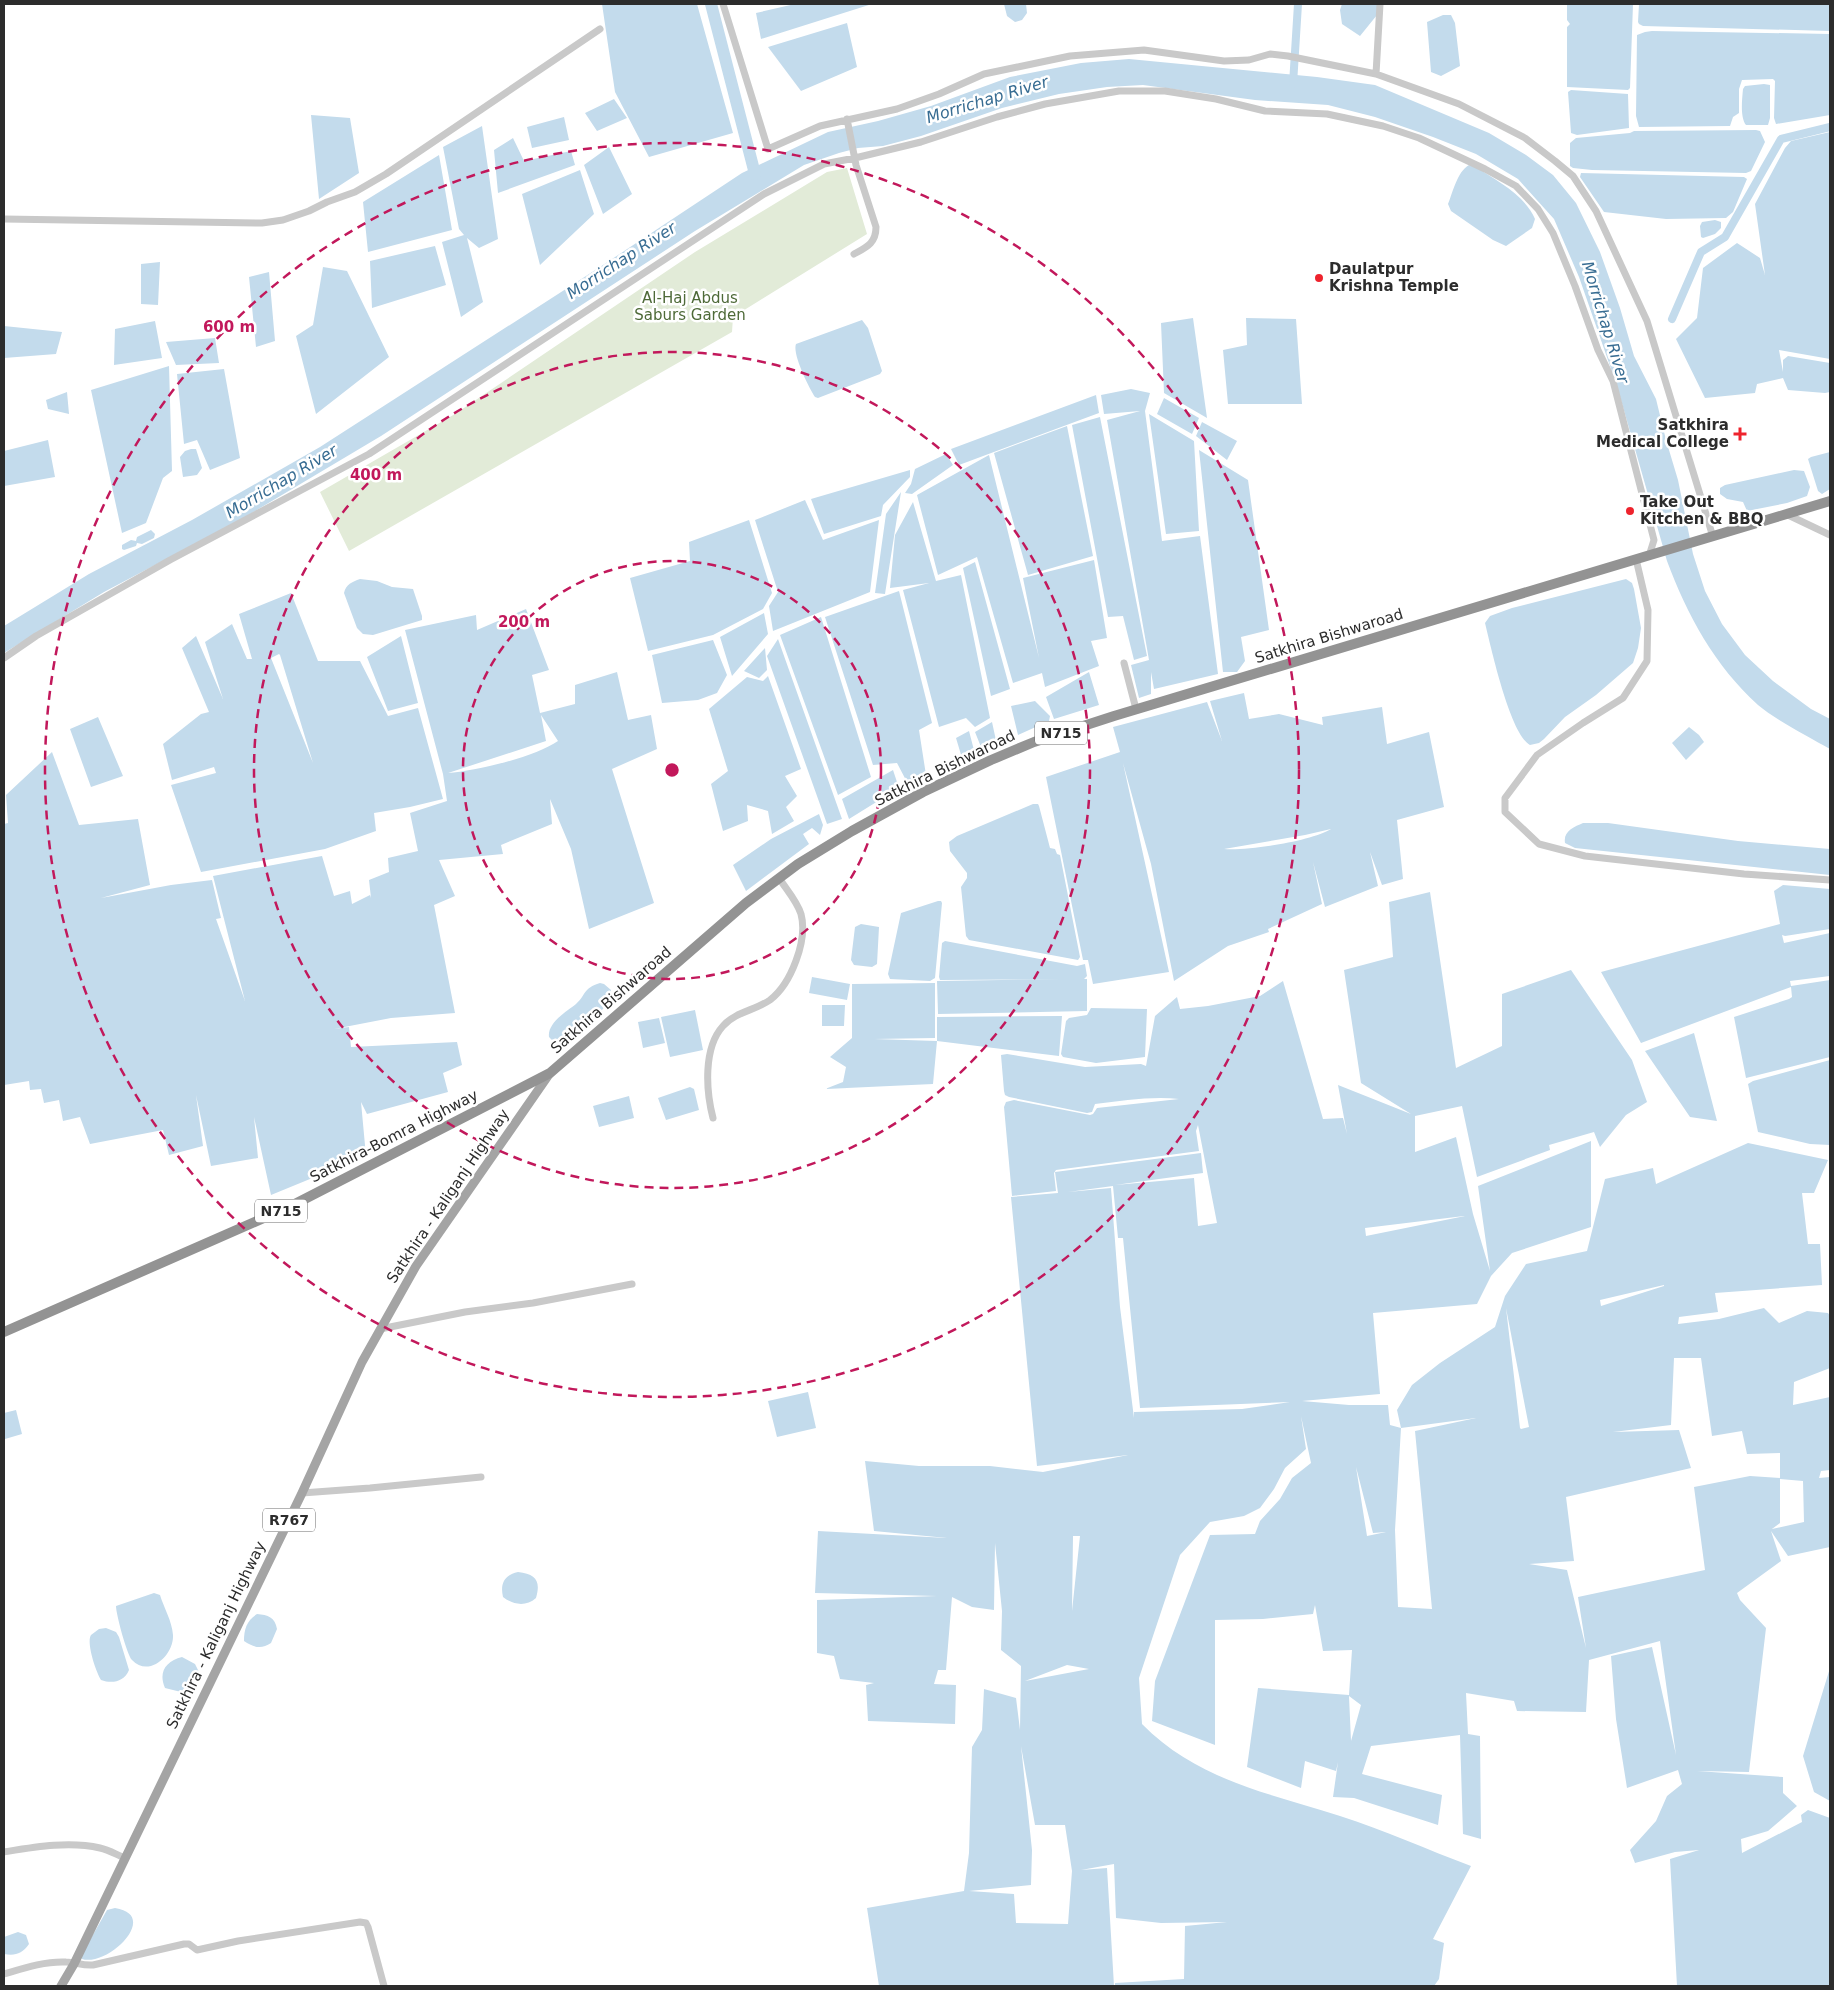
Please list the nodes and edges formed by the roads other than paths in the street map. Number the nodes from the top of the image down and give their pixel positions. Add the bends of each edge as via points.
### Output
1 (723, 4) edge
2 (1380, 4) edge
3 (600, 30) dead end
4 (1376, 74) junction
5 (847, 121) junction
6 (854, 156) junction
7 (4, 219) edge
8 (854, 254) dead end
9 (1830, 502) edge
10 (1788, 515) junction
11 (1830, 535) edge
12 (1709, 538) junction
13 (1651, 556) junction
14 (1636, 559) junction
15 (4, 658) edge
16 (1124, 663) dead end
17 (1136, 709) junction
18 (779, 878) junction
19 (1830, 880) edge
20 (550, 1073) junction
21 (713, 1118) dead end
22 (632, 1284) dead end
23 (380, 1330) junction
24 (4, 1332) edge
25 (481, 1477) dead end
26 (302, 1493) junction
27 (4, 1852) edge
28 (125, 1858) junction
29 (74, 1964) junction
30 (4, 1974) edge
31 (61, 1986) edge
32 (384, 1986) edge

1 - 5 street via 768,149 820,126
2 - 4 street
3 - 7 street via 386,174 355,192 283,220 262,223
4 - 5 street via 1270,54 1249,60 1224,61 1144,50 1070,56 984,74 897,109
4 - 12 street via 1459,104 1525,138 1573,176 1596,211 1647,322
5 - 6 street
6 - 8 street via 876,227 872,244
6 - 13 street via 921,142 1045,104 1119,91 1165,91 1265,111 1327,114 1383,126 1419,138 1485,169 1516,186 1538,209 1553,233 1572,277 1613,382 1654,540
6 - 15 street via 824,164 764,194 369,454 170,560 36,636
9 - 10 highway
10 - 11 street
10 - 12 highway
12 - 13 highway, N715
13 - 14 highway, Satkhira Bishwaroad / N715
14 - 17 highway, Satkhira Bishwaroad / N715
14 - 19 street via 1648,610 1647,661 1624,698 1537,756 1505,798 1504,812 1539,844 1585,856
16 - 17 street
17 - 18 highway, Satkhira Bishwaroad / N715 via 1034,742 991,760 852,831
18 - 20 highway, Satkhira Bishwaroad / N715
18 - 21 street via 801,913 804,932 799,951 785,985 769,1000 725,1024 715,1038 708,1083
20 - 23 main road, Satkhira - Kaliganj Highway / R767 via 416,1266
20 - 24 highway, Satkhira-Bomra Highway / N715 via 291,1206
22 - 23 street
23 - 26 main road, Satkhira - Kaliganj Highway / R767
25 - 26 street
26 - 28 main road, Satkhira - Kaliganj Highway / R767
27 - 28 street via 61,1845 101,1848
28 - 29 main road, Satkhira - Kaliganj Highway / R767
29 - 30 street via 48,1963
29 - 31 main road, Satkhira - Kaliganj Highway / R767
29 - 32 street via 93,1965 184,1944 198,1950 360,1922 368,1927

